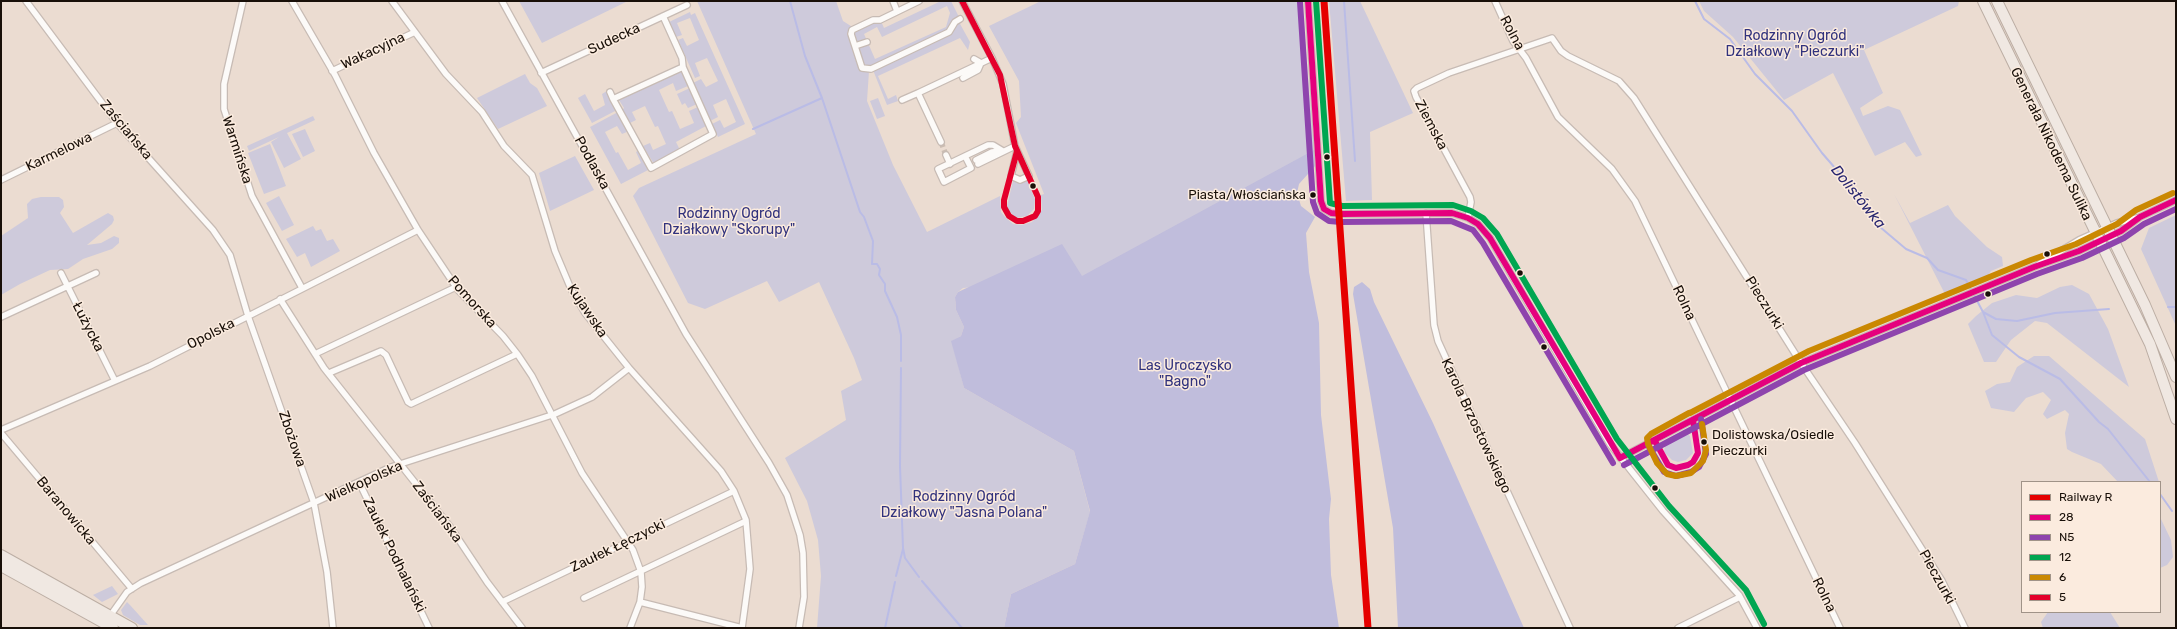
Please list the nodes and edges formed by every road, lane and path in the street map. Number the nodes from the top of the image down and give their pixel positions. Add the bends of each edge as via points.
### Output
1 (26, 1) edge
2 (243, 1) edge
3 (292, 1) edge
4 (392, 1) edge
5 (502, 1) edge
6 (893, 1) edge
7 (919, 1) edge
8 (962, 1) edge
9 (1308, 1) edge
10 (1496, 1) edge
11 (1983, 1) edge
12 (1997, 1) edge
13 (687, 5) dead end
14 (897, 12) junction
15 (663, 16) junction
16 (960, 19) dead end
17 (415, 32) junction
18 (867, 42) dead end
19 (854, 46) junction
20 (1519, 50) junction
21 (992, 58) junction
22 (974, 59) dead end
23 (982, 63) junction
24 (683, 67) junction
25 (332, 71) junction
26 (541, 73) junction
27 (962, 78) dead end
28 (610, 92) dead end
29 (918, 92) junction
30 (613, 99) junction
31 (902, 100) dead end
32 (117, 123) junction
33 (940, 142) tunnel mouth
34 (1016, 149) junction
35 (1003, 151) junction
36 (946, 155) tunnel mouth
37 (965, 156) junction
38 (977, 162) dead end
39 (950, 164) junction
40 (1, 180) edge
41 (2176, 200) edge
42 (1426, 213) junction
43 (2140, 217) junction
44 (1468, 218) junction
45 (418, 230) junction
46 (2108, 232) junction
47 (2097, 237) junction
48 (230, 255) joint
49 (2034, 267) junction
50 (61, 273) dead end
51 (96, 273) dead end
52 (68, 287) junction
53 (456, 287) junction
54 (302, 288) junction
55 (280, 299) junction
56 (248, 316) junction
57 (1, 317) edge
58 (315, 354) junction
59 (517, 354) junction
60 (1802, 363) junction
61 (629, 368) junction
62 (328, 373) junction
63 (2176, 377) edge
64 (115, 381) junction
65 (1730, 400) junction
66 (552, 415) junction
67 (2176, 419) edge
68 (1, 430) edge
69 (1, 433) edge
70 (1620, 458) junction
71 (401, 464) junction
72 (359, 482) junction
73 (734, 491) junction
74 (314, 503) junction
75 (746, 522) junction
76 (628, 542) junction
77 (1, 555) edge
78 (1, 566) edge
79 (641, 572) junction
80 (132, 589) junction
81 (1740, 597) junction
82 (584, 598) dead end
83 (502, 602) junction
84 (640, 602) junction
85 (110, 616) junction
86 (113, 628) edge
87 (132, 628) edge
88 (333, 628) edge
89 (429, 628) edge
90 (522, 628) edge
91 (630, 628) edge
92 (742, 628) edge
93 (800, 628) edge
94 (1570, 628) edge
95 (1678, 628) edge
96 (1757, 628) edge
97 (1840, 628) edge
98 (1965, 628) edge

1 - 32 street, Zaściańska
2 - 54 street, Warmińska via 224,84 224,108 252,196
3 - 25 street, Pomorska
4 - 17 street, Kujawska
5 - 26 street, Podlaska
6 - 14 street
7 - 14 street
8 - 21 street
9 - 42 street via 1321,201 1327,212
10 - 20 street, Rolna
11 - 47 highway, Generała Nikodema Sulika
12 - 46 highway, Generała Nikodema Sulika
13 - 15 street, Sudecka
14 - 19 street via 852,30
15 - 24 street via 682,58
15 - 26 street, Sudecka
16 - 19 street via 949,32 871,69 862,68
17 - 25 street, Wakacyjna
17 - 61 street, Kujawska via 446,74 482,112 504,146 532,175 555,251 571,289 585,313
18 - 19 street
20 - 44 street, Ziemska via 1449,73 1421,85 1414,91 1470,197 1472,202
20 - 60 street, Pieczurki via 1552,38 1568,56 1612,76 1628,90
20 - 65 street, Rolna via 1558,117 1612,169 1628,189
21 - 23 street
21 - 34 street via 1004,88
22 - 23 street
23 - 27 street via 978,70
23 - 29 street
24 - 30 street
24 - 30 street via 713,134 651,168
25 - 45 street, Pomorska via 374,153
26 - 93 street, Podlaska via 681,325 775,473 792,508 800,535 804,567
28 - 30 street
29 - 31 street
29 - 33 street
32 - 40 street, Karmelowa
32 - 48 street, Zaściańska via 214,230
34 - 34 street via 1011,176 1020,180 1029,176
34 - 35 street
35 - 37 street via 988,145
35 - 38 street via 992,152
36 - 39 street
37 - 39 street
37 - 39 street via 971,168 944,182 938,169
41 - 43 street
42 - 44 street via 1458,214
42 - 94 street, Karola Brzostowskiego via 1434,325 1438,341
43 - 46 street
43 - 46 street via 2121,231
44 - 70 street via 1478,224 1490,238
45 - 53 street, Pomorska
45 - 54 street, Opolska
46 - 47 street
46 - 47 street
46 - 63 highway, Generała Nikodema Sulika via 2162,341
47 - 49 street via 2053,261
47 - 49 street via 2056,253
47 - 67 highway, Generała Nikodema Sulika via 2150,344
48 - 56 street, Zbożowa
49 - 60 street
50 - 52 street, Łużycka
51 - 52 street
52 - 57 street
52 - 64 street, Łużycka
53 - 58 street
53 - 59 street, Pomorska
54 - 55 street, Opolska
55 - 56 street, Opolska
55 - 58 street, Zaściańska
56 - 64 street, Opolska
56 - 74 street, Zbożowa
58 - 62 street, Zaściańska
59 - 62 street via 411,404 386,355 381,351
59 - 66 street, Pomorska via 532,376
60 - 65 street
60 - 98 street, Pieczurki via 1937,574
61 - 66 street, Wielkopolska via 592,397
61 - 73 street, Kujawska via 721,471
62 - 71 street, Zaściańska
64 - 68 street, Opolska
65 - 70 street
65 - 97 street, Rolna
66 - 71 street, Wielkopolska
66 - 76 street, Pomorska via 582,473
69 - 80 street, Baranowicka
70 - 81 street via 1663,511
71 - 72 street, Wielkopolska
71 - 83 street, Zaściańska via 451,528
72 - 74 street, Wielkopolska
72 - 89 street, Zaułek Podhalański
73 - 75 street, Kujawska
73 - 76 street, Zaułek Łęczycki
74 - 80 street, Wielkopolska
74 - 88 street, Zbożowa via 327,572
75 - 79 street
75 - 92 street, Kujawska via 750,569
76 - 79 street, Pomorska
76 - 83 street, Zaułek Łęczycki
77 - 85 highway
78 - 86 highway
79 - 82 street
79 - 84 street, Pomorska
80 - 85 street, Wielkopolska
81 - 95 street
81 - 96 street
83 - 90 street, Zaściańska
84 - 91 street, Pomorska
84 - 92 street
85 - 87 highway

